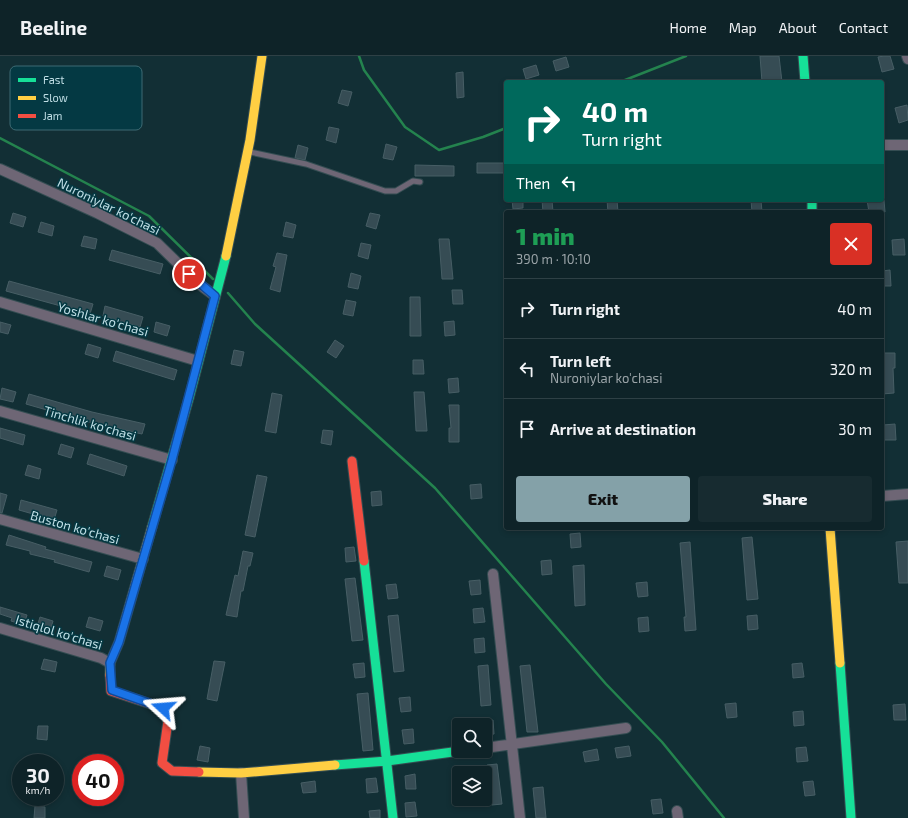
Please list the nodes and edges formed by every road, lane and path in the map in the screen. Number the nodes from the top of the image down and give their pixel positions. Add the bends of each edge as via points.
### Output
1 (262, 56) edge
2 (803, 56) edge
3 (805, 80) edge
4 (884, 145) edge
5 (908, 145) edge
6 (249, 152) junction
7 (0, 169) edge
8 (420, 182) dead end
9 (215, 296) junction
10 (0, 302) edge
11 (198, 361) junction
12 (0, 411) edge
13 (172, 460) junction
14 (352, 462) dead end
15 (908, 494) edge
16 (884, 496) edge
17 (0, 519) edge
18 (830, 530) edge
19 (143, 559) junction
20 (493, 574) dead end
21 (0, 628) edge
22 (110, 663) junction
23 (626, 728) dead end
24 (513, 744) junction
25 (492, 747) edge
26 (452, 752) edge
27 (387, 761) junction
28 (241, 773) junction
29 (244, 818) edge
30 (393, 818) edge
31 (520, 818) edge
32 (851, 818) edge

1 - 6 street
2 - 3 street
4 - 5 street
6 - 8 lane via 306,164 385,191 396,191 413,181
6 - 9 street
7 - 9 street, Nuroniylar ko'chasi via 157,243
9 - 11 street
10 - 11 street, Yoshlar ko'chasi
11 - 13 street
12 - 13 street, Tinchlik ko'chasi
13 - 19 street
14 - 27 street
15 - 16 street
17 - 19 street, Buston ko'chasi
18 - 32 street
19 - 22 street via 119,642
20 - 24 street
21 - 22 street, Istiqlol ko'chasi via 101,658
22 - 28 street via 112,690 163,708 168,721 162,763 172,771
23 - 24 street
24 - 25 street
24 - 31 street
26 - 27 street
27 - 28 street
27 - 30 street
28 - 29 street

